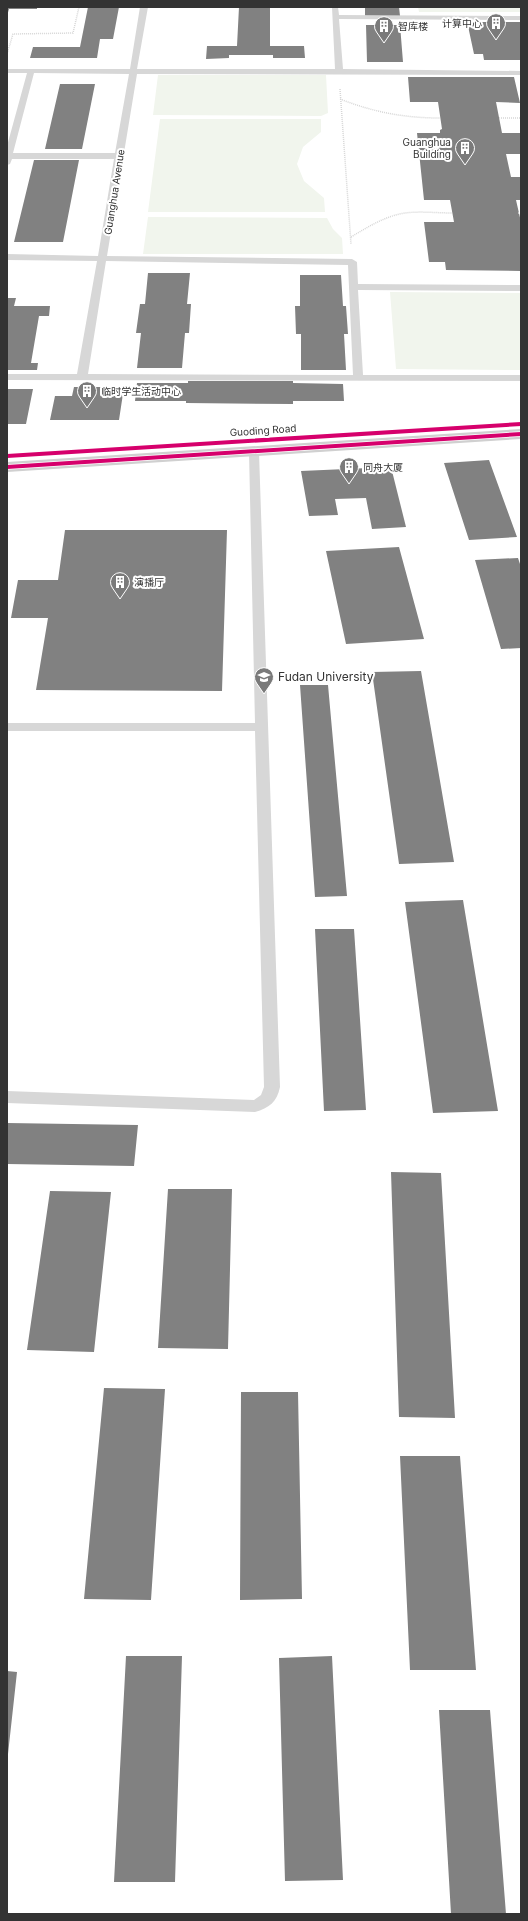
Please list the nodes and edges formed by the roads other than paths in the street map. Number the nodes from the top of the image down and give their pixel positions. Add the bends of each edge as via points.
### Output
1 (144, 7) edge
2 (335, 7) edge
3 (335, 17) junction
4 (521, 18) edge
5 (7, 71) edge
6 (31, 71) junction
7 (339, 71) junction
8 (133, 72) junction
9 (521, 73) edge
10 (120, 156) junction
11 (8, 158) edge
12 (7, 257) edge
13 (103, 258) junction
14 (354, 287) junction
15 (521, 288) edge
16 (7, 377) edge
17 (82, 377) junction
18 (358, 377) junction
19 (521, 378) edge
20 (521, 424) edge
21 (521, 434) edge
22 (254, 452) junction
23 (7, 456) edge
24 (7, 467) edge
25 (7, 727) edge
26 (263, 727) junction
27 (7, 1097) edge

1 - 8 lane, Guanghua Avenue
2 - 3 lane
3 - 4 lane
3 - 7 lane
5 - 6 lane
6 - 8 lane
6 - 11 lane
7 - 8 lane
7 - 9 lane
8 - 10 lane, Guanghua Avenue
10 - 11 lane
10 - 13 lane, Guanghua Avenue
12 - 13 lane
13 - 14 lane via 352,262
13 - 17 lane, Guanghua Avenue
14 - 15 lane
14 - 18 lane
16 - 17 lane
17 - 18 lane
18 - 19 lane
20 - 23 street, Guoding Road
21 - 22 street, Guoding Road
22 - 24 street, Guoding Road
22 - 26 lane
25 - 26 lane
26 - 27 lane via 272,1087 266,1102 255,1106

